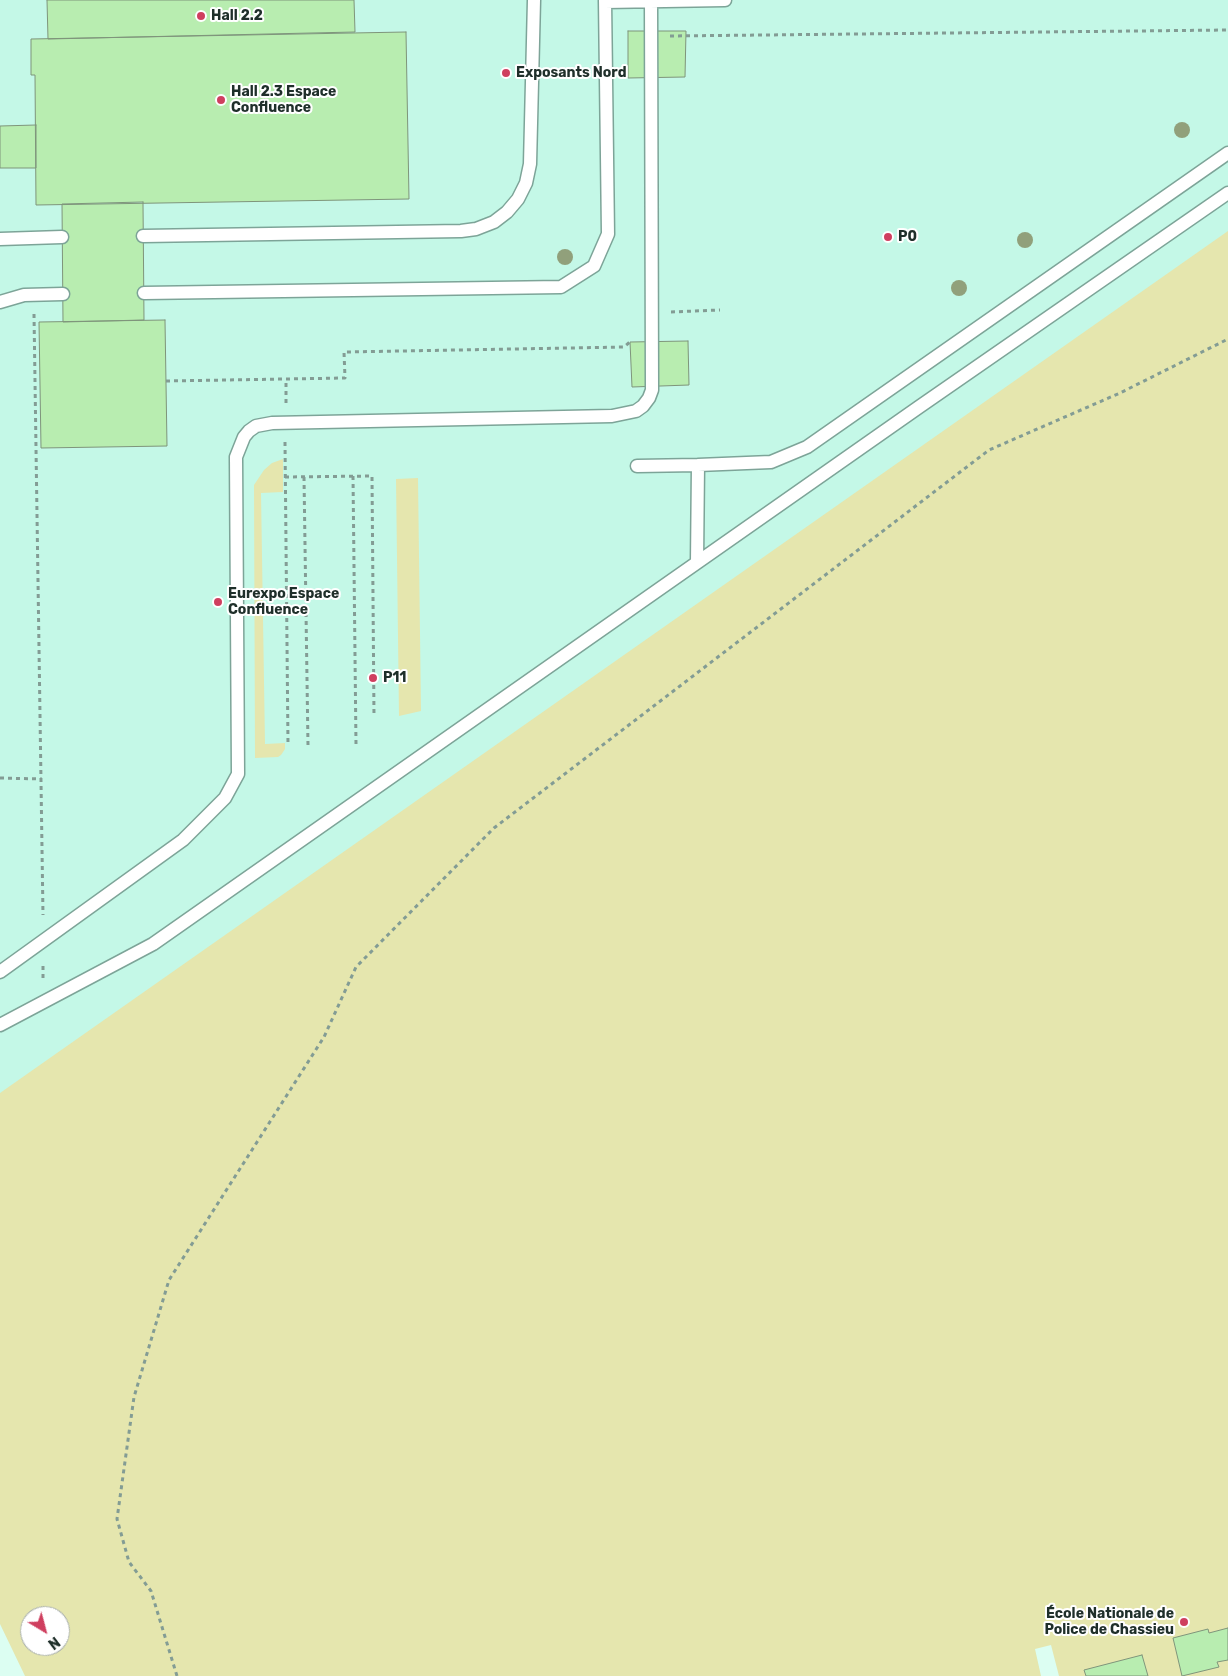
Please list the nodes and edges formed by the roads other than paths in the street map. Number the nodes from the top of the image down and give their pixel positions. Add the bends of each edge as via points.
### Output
1 (534, 0) edge
2 (651, 0) edge
3 (725, 0) edge
4 (605, 1) edge
5 (1228, 153) edge
6 (1228, 193) edge
7 (143, 236) dead end
8 (62, 237) dead end
9 (0, 239) edge
10 (144, 293) dead end
11 (63, 294) dead end
12 (0, 302) edge
13 (698, 465) junction
14 (638, 466) dead end
15 (697, 562) junction
16 (0, 972) edge
17 (0, 1024) edge

1 - 7 lane via 530,164 518,199 494,222 461,231
2 - 3 lane
2 - 4 lane
2 - 16 lane via 652,390 649,398 636,411 612,416 286,424 256,426 249,431 236,457 238,774 225,798 183,840
4 - 10 lane via 608,234 594,266 561,287
5 - 13 lane via 807,446 772,462
6 - 15 lane
8 - 9 lane
11 - 12 lane via 24,295
13 - 14 lane
13 - 15 lane
15 - 17 lane via 153,944

